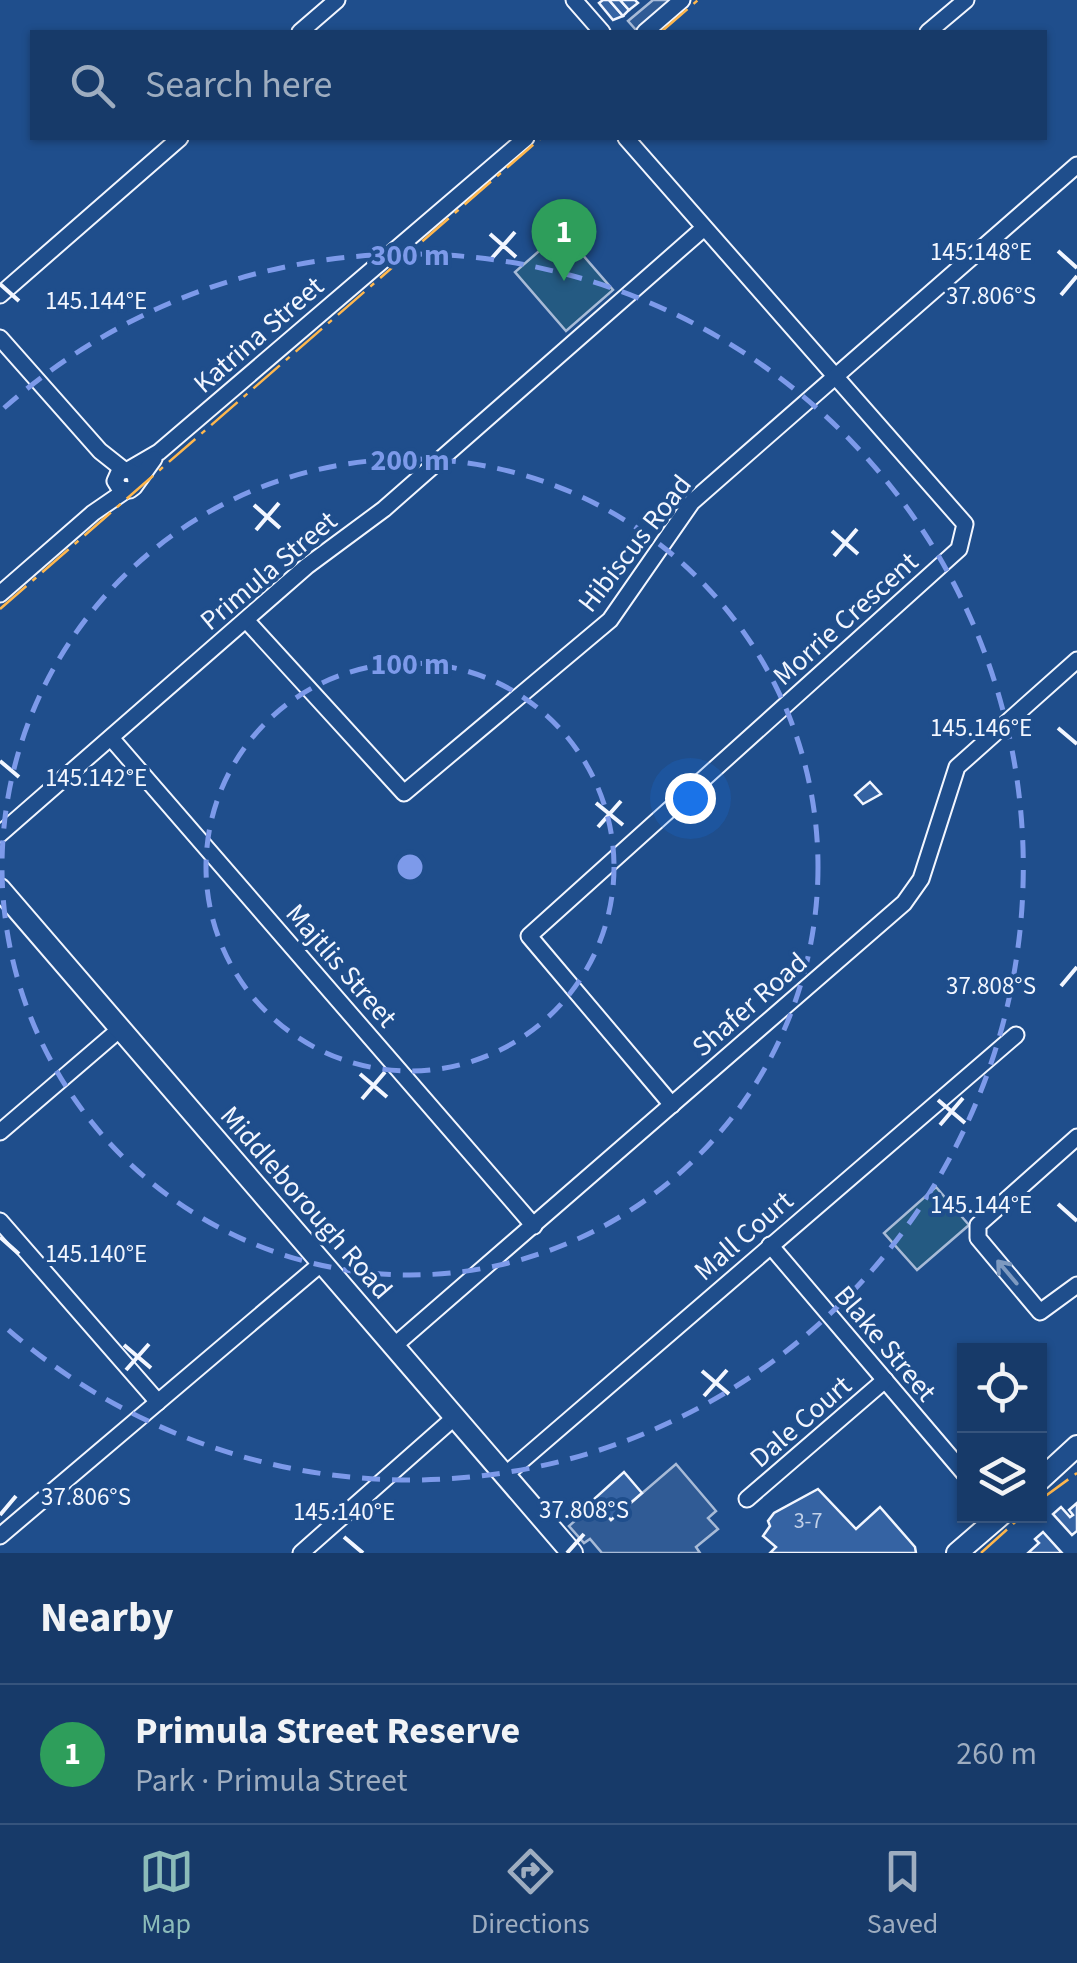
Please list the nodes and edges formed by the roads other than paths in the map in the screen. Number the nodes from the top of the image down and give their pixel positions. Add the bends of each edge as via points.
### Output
1 (337, 0) edge
2 (574, 0) edge
3 (682, 0) edge
4 (966, 0) edge
5 (302, 30) edge
6 (600, 30) edge
7 (647, 30) edge
8 (930, 30) edge
9 (178, 140) edge
10 (524, 140) edge
11 (628, 140) edge
12 (1077, 165) edge
13 (704, 228) junction
14 (0, 295) edge
15 (0, 338) edge
16 (836, 374) junction
17 (124, 479) junction
18 (0, 594) edge
19 (246, 620) junction
20 (1077, 660) edge
21 (111, 738) junction
22 (0, 834) edge
23 (0, 889) edge
24 (120, 1029) junction
25 (1016, 1035) dead end
26 (672, 1104) junction
27 (0, 1132) edge
28 (1077, 1138) edge
29 (0, 1221) edge
30 (534, 1226) junction
31 (770, 1245) junction
32 (323, 1262) junction
33 (1077, 1285) edge
34 (395, 1345) junction
35 (885, 1380) junction
36 (158, 1402) junction
37 (455, 1416) junction
38 (1077, 1447) edge
39 (957, 1465) edge
40 (1047, 1474) edge
41 (505, 1475) junction
42 (747, 1500) dead end
43 (992, 1523) edge
44 (0, 1536) edge
45 (301, 1553) edge
46 (572, 1553) edge
47 (957, 1553) edge

1 - 5 street
2 - 6 street
3 - 7 street
4 - 8 street
9 - 14 street
10 - 17 street, Katrina Street
11 - 13 street, Morrie Crescent
12 - 16 street, Hibiscus Road
13 - 16 street, Morrie Crescent
13 - 19 street, Primula Street via 384,509
15 - 17 street
16 - 19 street, Hibiscus Road via 692,502 610,620 404,793
16 - 26 street, Morrie Crescent via 964,524 959,549 529,936
17 - 18 street, Katrina Street
19 - 21 street, Primula Street
20 - 26 street, Shafer Road via 957,767 921,878 904,903
21 - 22 street, Primula Street
21 - 30 street, Majtlis Street
23 - 24 main road, Middleborough Road
24 - 27 street
24 - 32 main road, Middleborough Road
25 - 31 street, Mall Court
26 - 30 street, Shafer Road
33 -> 28 street via 1040,1312 978,1238 978,1226
29 - 36 street
30 - 34 street, Shafer Road
31 - 35 street, Blake Street
31 - 41 street, Mall Court
32 - 34 main road, Middleborough Road
32 - 36 street
34 - 37 main road, Middleborough Road
35 - 39 street, Blake Street
35 - 42 street, Dale Court
36 - 44 street
37 - 41 main road, Middleborough Road
37 - 45 street
38 - 40 main road
41 - 46 main road, Middleborough Road
43 - 47 main road

